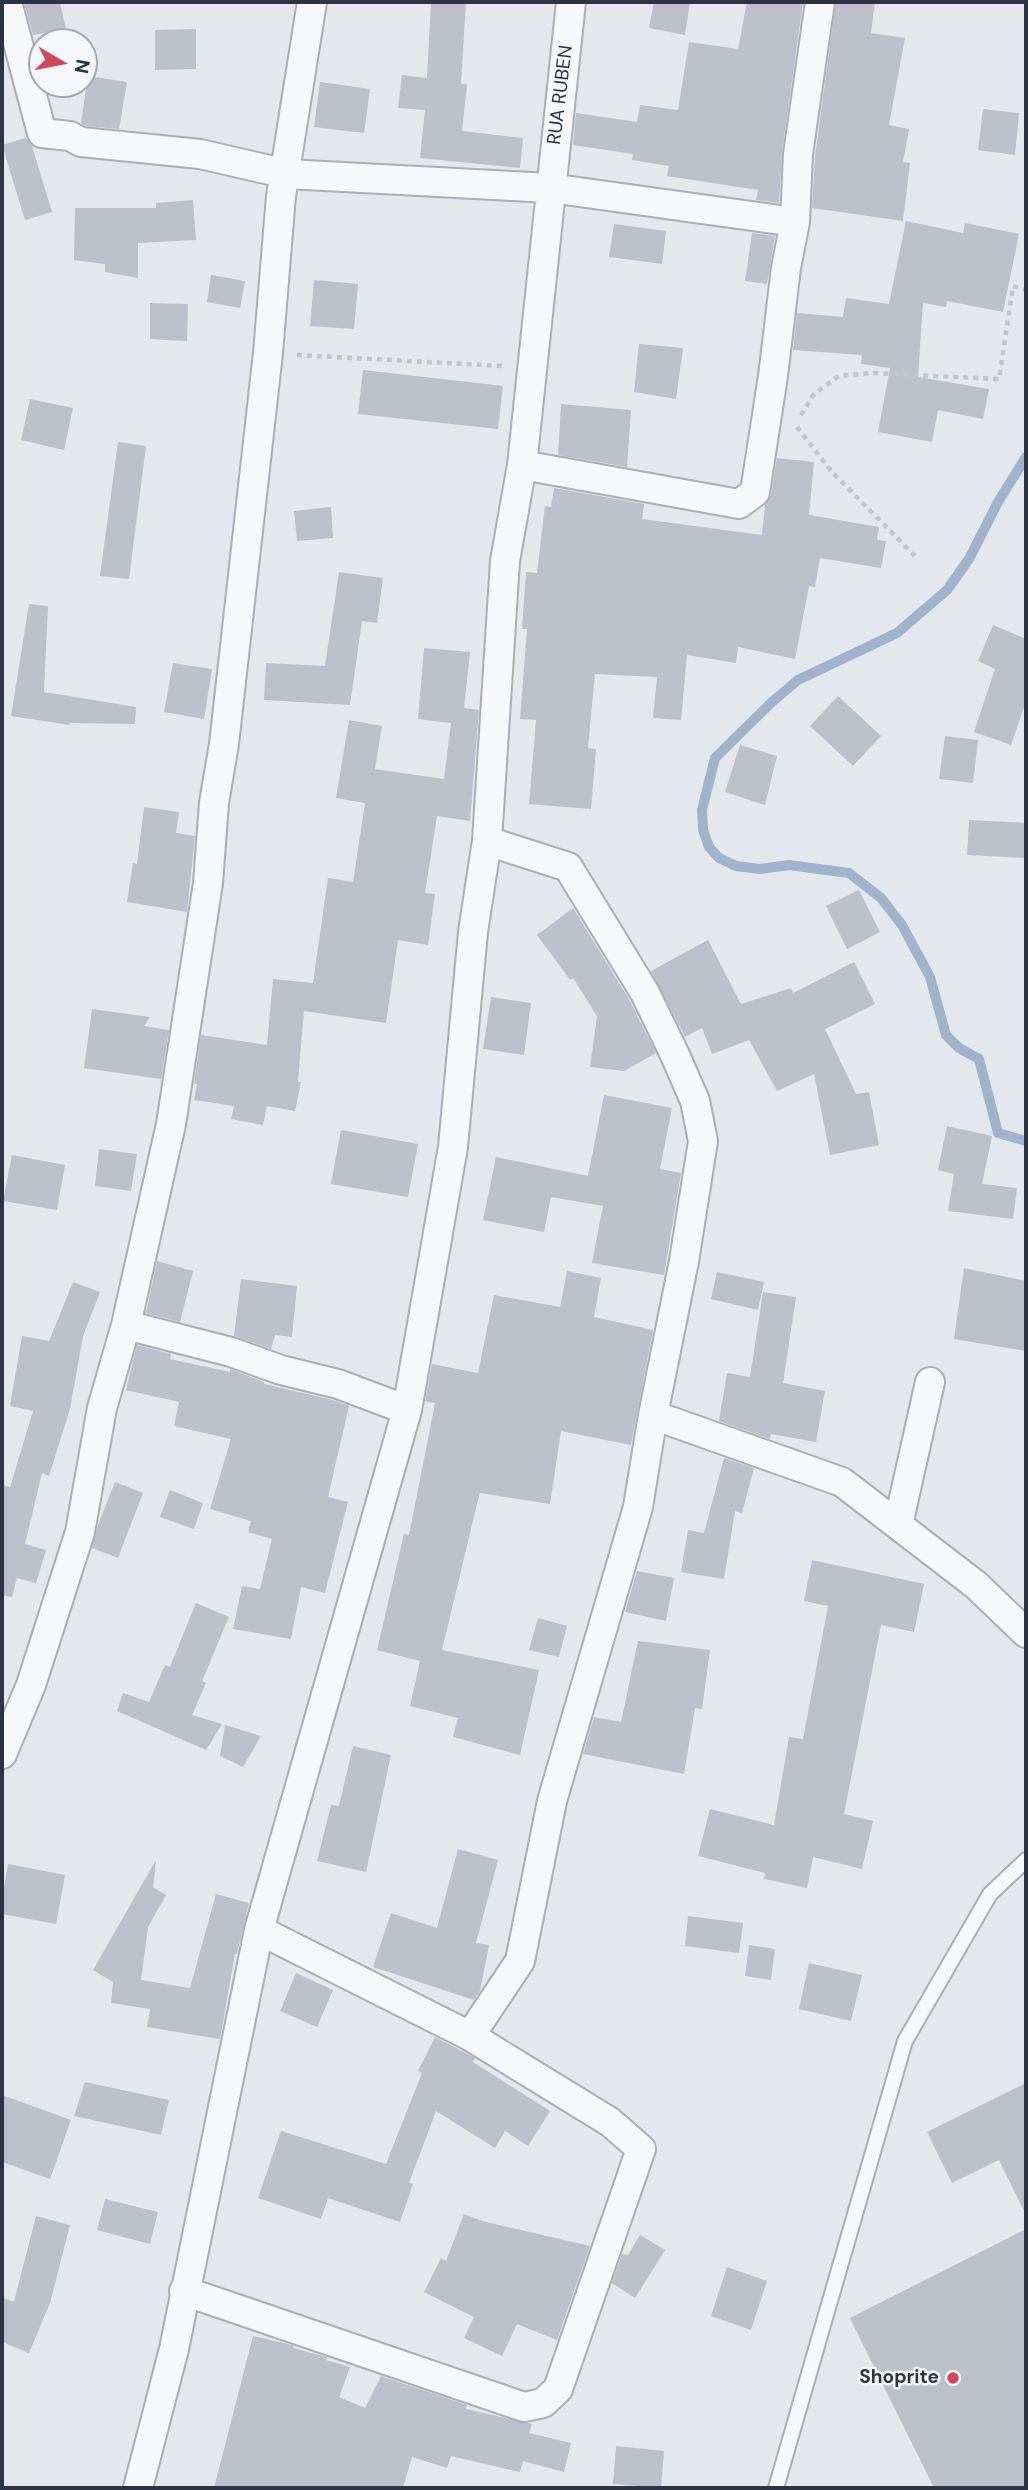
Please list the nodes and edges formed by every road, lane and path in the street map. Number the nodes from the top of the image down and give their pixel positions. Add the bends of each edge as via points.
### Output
1 (7, 2) edge
2 (312, 2) edge
3 (571, 2) edge
4 (820, 2) edge
5 (286, 174) junction
6 (550, 188) junction
7 (795, 222) junction
8 (1026, 290) edge
9 (268, 354) junction
10 (532, 369) junction
11 (522, 465) junction
12 (915, 556) dead end
13 (487, 841) junction
14 (126, 1325) junction
15 (929, 1382) dead end
16 (408, 1409) junction
17 (653, 1415) junction
18 (898, 1525) junction
19 (1026, 1633) edge
20 (2, 1754) edge
21 (1026, 1860) edge
22 (259, 1930) junction
23 (470, 2036) junction
24 (184, 2291) junction
25 (138, 2488) edge
26 (776, 2488) edge

1 - 5 street via 42,133 81,142 200,154
2 - 5 street
3 - 6 street, RUA RUBEN
4 - 7 street via 798,154
5 - 6 street
5 - 9 street
6 - 7 street
6 - 10 street, RUA RUBEN
7 - 11 street via 755,492 739,504
8 - 12 path via 1013,286 999,379 871,373 839,376 814,394 795,425 832,472
9 - 10 path
9 - 14 street via 208,883 171,1124
10 - 11 street, RUA RUBEN
11 - 13 street, RUA RUBEN via 505,561
13 - 16 street, RUA RUBEN via 473,932 453,1147
13 - 17 street via 569,867 645,993 695,1101 703,1141
14 - 16 street via 231,1352
14 - 20 street via 102,1408 80,1532 31,1685
15 - 18 street
16 - 22 street, RUA RUBEN
17 - 18 street via 842,1482
17 - 23 street via 638,1507 552,1801 520,1961
18 - 19 street via 976,1585
21 - 26 lane via 990,1894 905,2041
22 - 23 street
22 - 24 street, RUA RUBEN
23 - 24 street via 610,2122 641,2149 558,2389 543,2403 524,2407
24 - 25 street, RUA RUBEN

